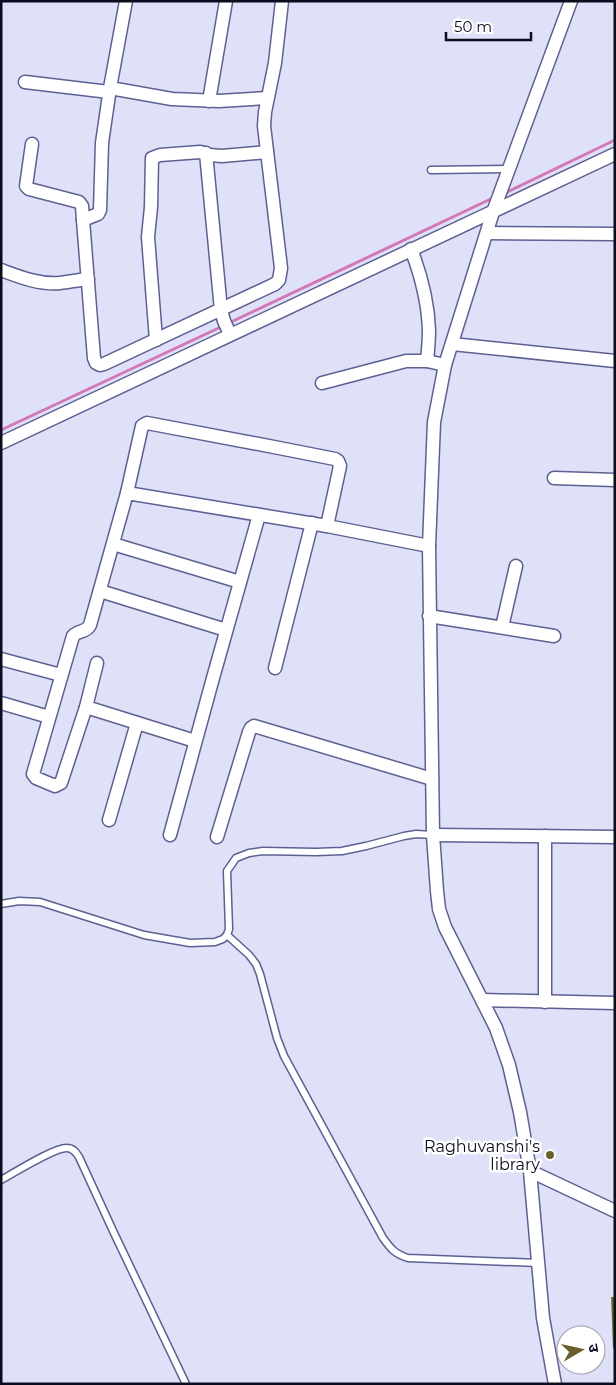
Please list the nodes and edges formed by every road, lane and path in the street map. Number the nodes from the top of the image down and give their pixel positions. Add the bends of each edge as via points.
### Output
1 (126, 1) edge
2 (226, 1) edge
3 (282, 1) edge
4 (570, 1) edge
5 (25, 82) dead end
6 (110, 90) junction
7 (267, 98) junction
8 (209, 101) junction
9 (32, 144) dead end
10 (267, 152) junction
11 (206, 153) junction
12 (615, 154) edge
13 (430, 170) dead end
14 (506, 173) junction
15 (494, 209) junction
16 (83, 220) junction
17 (487, 233) junction
18 (615, 234) edge
19 (411, 249) junction
20 (1, 270) edge
21 (88, 279) junction
22 (226, 323) junction
23 (156, 340) junction
24 (452, 344) junction
25 (428, 361) junction
26 (615, 361) edge
27 (445, 365) junction
28 (322, 383) dead end
29 (1, 443) edge
30 (554, 478) dead end
31 (615, 480) edge
32 (127, 493) junction
33 (259, 515) junction
34 (312, 523) junction
35 (327, 526) junction
36 (113, 544) junction
37 (430, 546) junction
38 (516, 566) dead end
39 (240, 582) junction
40 (100, 591) junction
41 (430, 616) junction
42 (502, 627) junction
43 (226, 630) junction
44 (554, 636) dead end
45 (1, 659) edge
46 (97, 663) dead end
47 (275, 668) dead end
48 (61, 675) junction
49 (1, 704) edge
50 (86, 707) junction
51 (49, 717) junction
52 (137, 723) junction
53 (195, 741) junction
54 (432, 779) junction
55 (110, 820) dead end
56 (170, 835) dead end
57 (433, 835) junction
58 (217, 836) dead end
59 (545, 836) junction
60 (615, 837) edge
61 (1, 904) edge
62 (227, 935) junction
63 (482, 1000) junction
64 (545, 1002) junction
65 (615, 1003) edge
66 (530, 1171) junction
67 (1, 1180) edge
68 (615, 1211) edge
69 (538, 1264) junction
70 (186, 1384) edge
71 (555, 1384) edge

1 - 6 street
2 - 8 street
3 - 7 street via 275,63
4 - 14 street
5 - 6 street
6 - 8 street
6 - 16 street via 102,143 100,210
7 - 8 street
7 - 10 street via 264,126
9 - 16 street via 26,186 79,202
10 - 11 street via 222,156
10 - 22 street via 281,268 279,280
11 - 22 street
11 - 23 street via 152,158 148,237
12 - 15 street
13 - 14 lane
14 - 15 street
15 - 17 street
15 - 19 street
16 - 21 street
17 - 18 street
17 - 24 street
19 - 22 street
19 - 25 street via 427,310
20 - 21 street via 45,283
21 - 23 street via 96,363 104,364
22 - 23 street
22 - 29 street
24 - 26 street
24 - 27 street
25 - 27 street
25 - 28 street via 406,361
27 - 37 street via 434,422
30 - 31 street
32 - 33 street
32 - 35 street via 142,426 147,423 338,461 340,466
32 - 36 street
33 - 34 street
33 - 39 street
34 - 35 street
34 - 47 street
35 - 37 street
36 - 39 street
36 - 40 street
37 - 41 street
38 - 42 street
39 - 43 street
40 - 43 street
40 - 48 street via 90,625 87,630 73,636
41 - 42 street
41 - 54 street
42 - 44 street
43 - 53 street
45 - 48 street
46 - 50 street
48 - 51 street
49 - 51 street
50 - 51 street via 61,783 55,786 33,774
50 - 52 street
52 - 53 street
52 - 55 street
53 - 56 street
54 - 57 street
54 - 58 street via 254,726 249,732
57 - 59 street
57 - 62 lane via 416,834 342,850 248,852 236,858 227,870
57 - 63 street via 439,909
59 - 60 street
59 - 64 street
61 - 62 lane via 40,902 144,935 190,944 215,942
62 - 69 lane via 256,964 284,1056 391,1249 408,1258
63 - 64 street
63 - 66 street via 509,1065
64 - 65 street
66 - 68 street
66 - 69 street
67 - 70 lane via 46,1155 61,1149 74,1150
69 - 71 street via 543,1318

